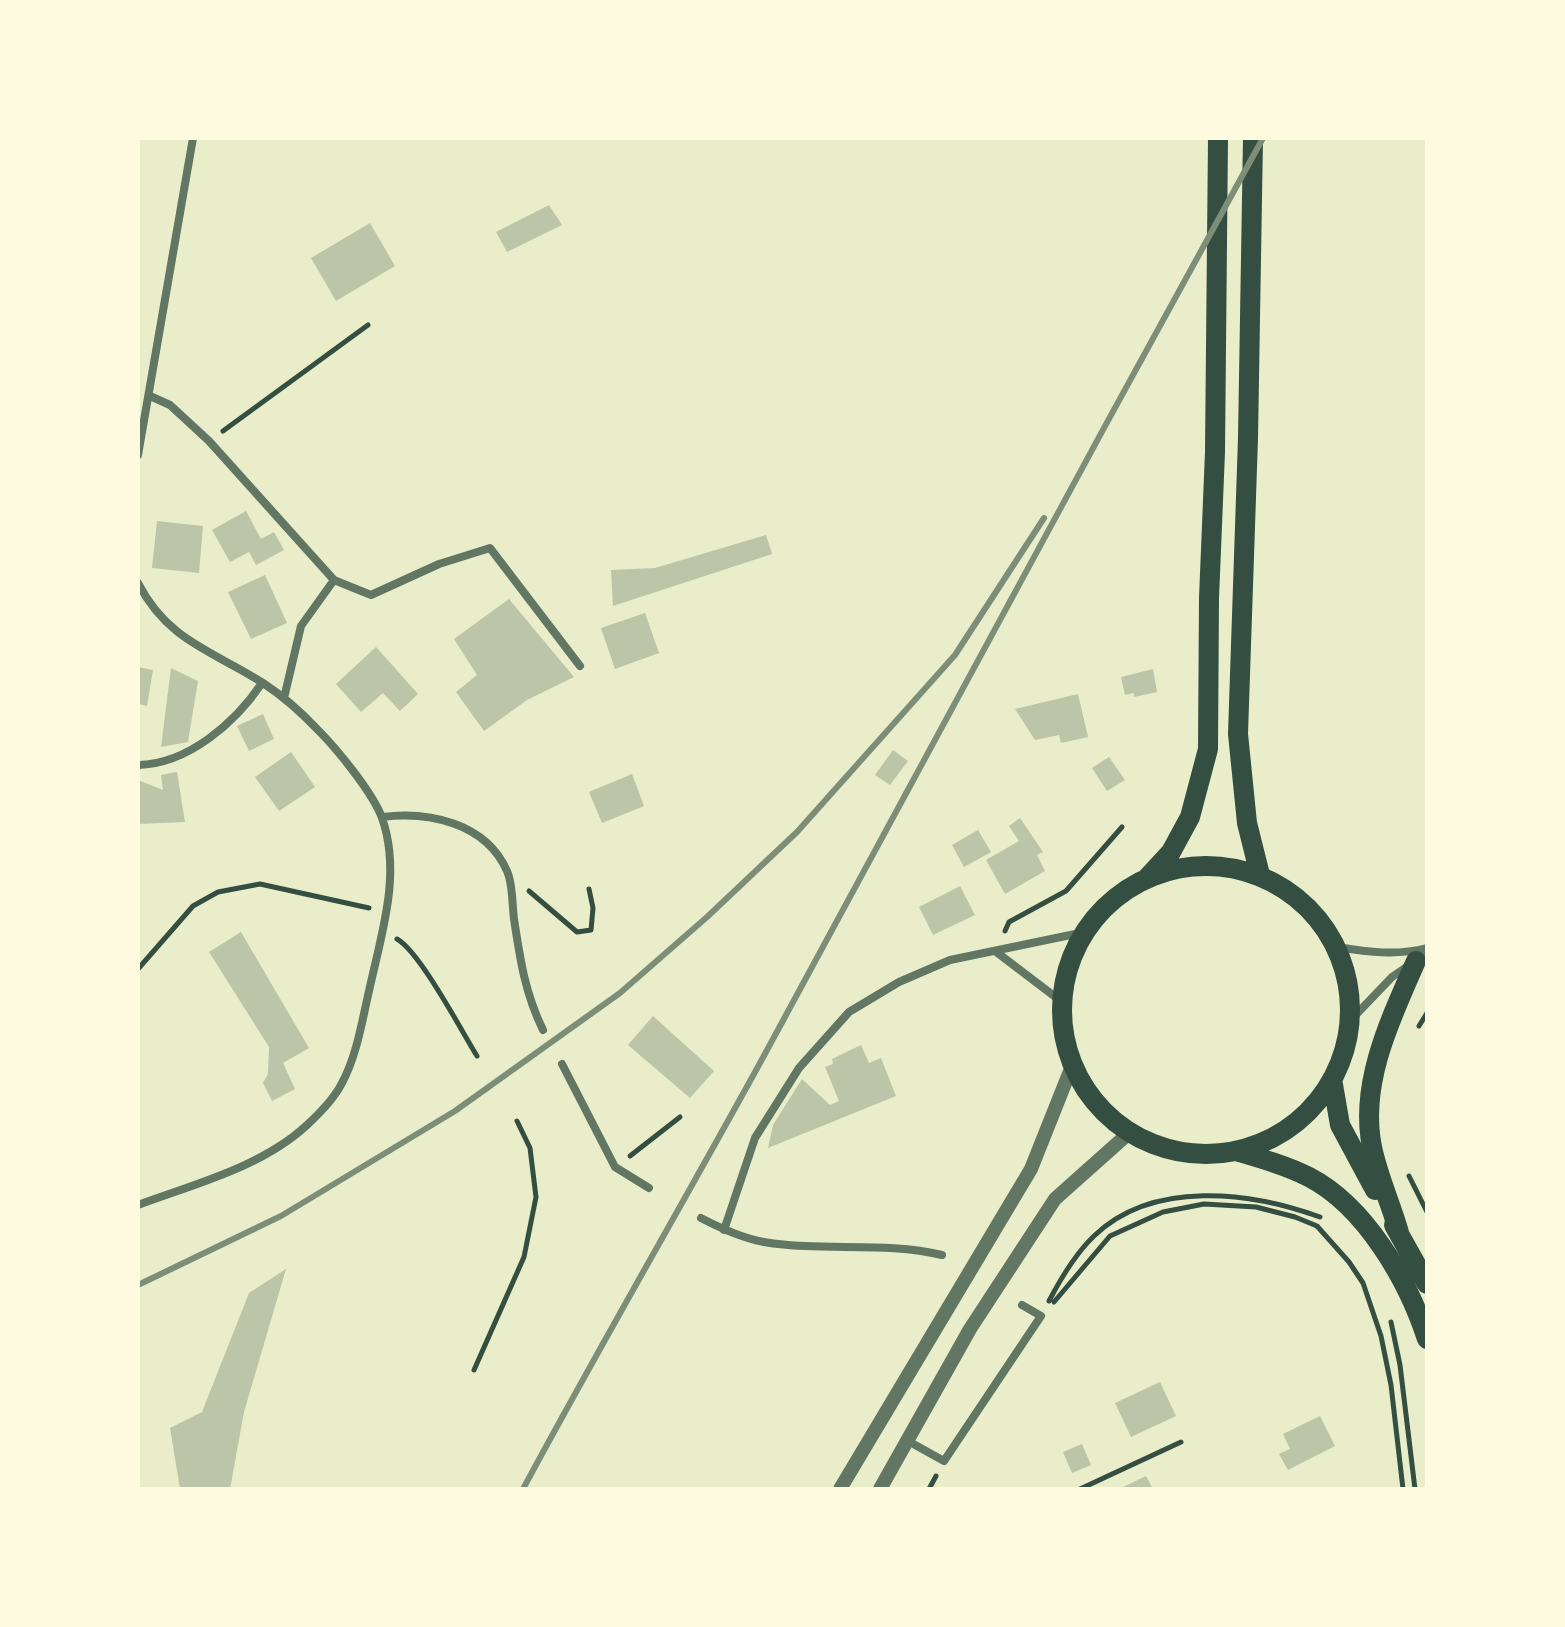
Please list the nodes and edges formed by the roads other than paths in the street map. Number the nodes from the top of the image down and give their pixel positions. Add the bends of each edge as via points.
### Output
1 (193, 138) edge
2 (1218, 138) edge
3 (1253, 138) edge
4 (150, 396) junction
5 (138, 455) edge
6 (334, 580) junction
7 (138, 583) edge
8 (580, 666) dead end
9 (262, 683) junction
10 (284, 698) junction
11 (138, 765) edge
12 (382, 817) junction
13 (1260, 875) junction
14 (1147, 878) junction
15 (1085, 932) junction
16 (1337, 947) junction
17 (995, 951) junction
18 (1423, 954) edge
19 (1062, 1002) junction
20 (1348, 1023) junction
21 (543, 1030) dead end
22 (562, 1064) dead end
23 (1072, 1066) junction
24 (1332, 1079) junction
25 (1129, 1133) junction
26 (1239, 1152) junction
27 (649, 1188) dead end
28 (138, 1205) edge
29 (701, 1218) dead end
30 (724, 1230) junction
31 (1400, 1236) junction
32 (942, 1255) dead end
33 (1427, 1284) edge
34 (1022, 1305) dead end
35 (1427, 1339) edge
36 (908, 1441) junction
37 (840, 1489) edge
38 (880, 1489) edge

1 - 4 street
2 - 14 main road via 1208,749 1190,817 1171,852
3 - 13 main road via 1238,734 1247,823
4 - 5 street
4 - 6 street via 170,405 209,441
6 - 8 street via 371,595 490,548
6 - 10 street via 301,626
7 - 9 street via 179,635
9 - 10 street
9 - 11 street via 246,708 200,745 161,765
10 - 12 street via 339,754
12 - 21 street via 451,820 492,846 508,873 521,964
12 - 28 street via 389,846 386,912 341,1085 304,1128 275,1149
13 - 14 main road via 1209,866
13 - 16 main road via 1291,892 1318,917
14 - 15 main road via 1112,900
15 - 17 street
15 - 19 main road via 1067,970
16 - 18 street
16 - 20 main road via 1348,981
17 - 19 street
17 - 30 street via 950,960 849,1012 799,1068 755,1138
18 - 20 street via 1392,977
18 - 31 main road via 1386,1031 1370,1106 1372,1147
19 - 23 main road
20 - 24 main road
22 - 27 street via 615,1167
23 - 25 main road via 1095,1104
23 - 37 street via 1031,1169
24 - 26 main road via 1314,1108 1280,1136
24 - 31 main road via 1340,1125
25 - 26 main road via 1164,1149 1201,1156
25 - 36 street via 1055,1199 970,1329
26 - 35 main road via 1312,1179 1365,1224 1393,1264
29 - 30 street
30 - 32 street via 762,1242
31 - 33 main road
34 - 36 street via 1041,1316 944,1461
36 - 38 street

